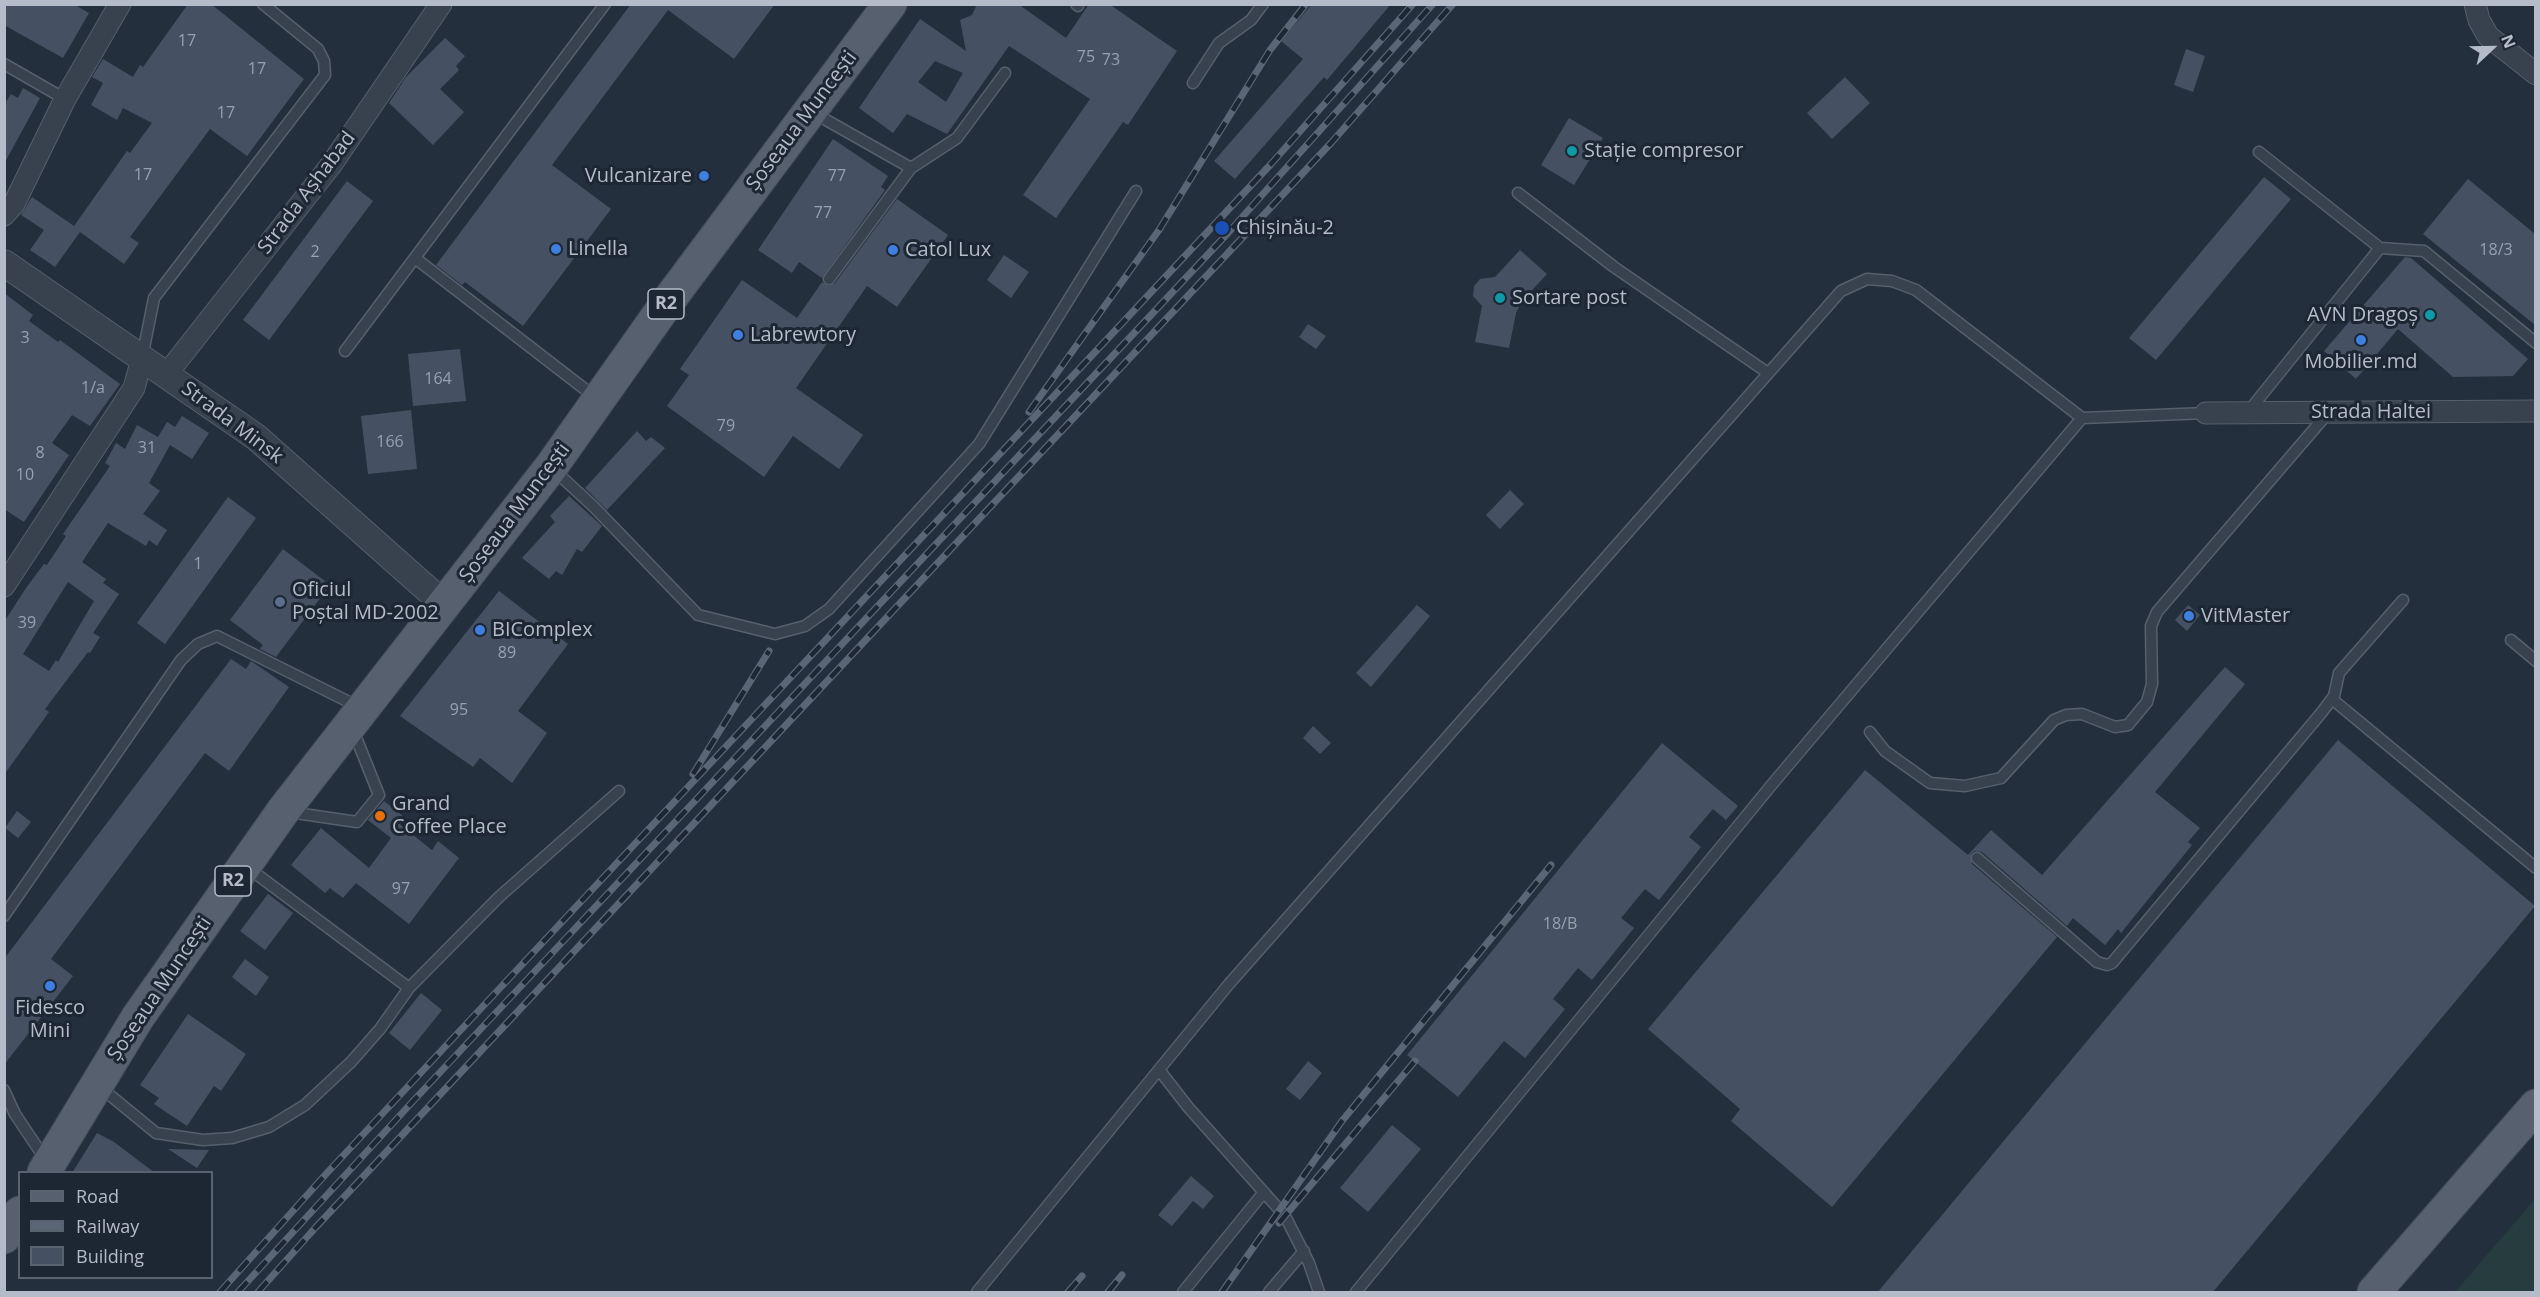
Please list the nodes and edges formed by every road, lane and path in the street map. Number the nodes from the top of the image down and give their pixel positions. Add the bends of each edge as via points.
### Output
1 (120, 4) edge
2 (263, 4) edge
3 (441, 4) edge
4 (605, 4) edge
5 (890, 4) edge
6 (1263, 4) edge
7 (2475, 4) edge
8 (4, 64) edge
9 (1005, 73) dead end
10 (2535, 74) edge
11 (1193, 83) dead end
12 (65, 99) junction
13 (810, 111) junction
14 (2259, 152) dead end
15 (911, 168) junction
16 (1136, 191) dead end
17 (1518, 193) dead end
18 (4, 215) edge
19 (2380, 248) junction
20 (415, 258) junction
21 (4, 263) edge
22 (829, 279) dead end
23 (2535, 343) edge
24 (345, 351) dead end
25 (142, 359) junction
26 (1768, 374) junction
27 (166, 375) junction
28 (598, 400) junction
29 (2535, 411) edge
30 (2248, 412) junction
31 (2328, 412) junction
32 (2206, 413) joint
33 (2082, 418) junction
34 (551, 467) junction
35 (4, 586) edge
36 (2403, 600) dead end
37 (444, 604) junction
38 (2511, 640) dead end
39 (2535, 661) edge
40 (2332, 699) junction
41 (356, 716) junction
42 (1870, 732) dead end
43 (619, 792) dead end
44 (283, 811) junction
45 (1977, 858) dead end
46 (245, 865) junction
47 (2535, 868) edge
48 (4, 916) edge
49 (409, 988) junction
50 (1160, 1071) junction
51 (97, 1085) junction
52 (4, 1090) edge
53 (2535, 1106) edge
54 (46, 1168) edge
55 (1264, 1192) junction
56 (18, 1216) edge
57 (4, 1237) edge
58 (1304, 1251) junction
59 (977, 1293) edge
60 (1182, 1293) edge
61 (1269, 1293) edge
62 (1319, 1293) edge
63 (1356, 1293) edge
64 (2374, 1293) edge

1 - 12 street
2 - 25 lane via 318,49 325,75 154,298
3 - 27 street, Strada Așhabad via 331,165
4 - 20 lane
5 - 13 main road, Șoseaua Muncești / R2
6 - 11 lane via 1251,20 1219,43
7 - 10 street via 2488,36
8 - 12 lane
9 - 15 lane via 957,138
12 - 18 street via 14,204
13 - 15 lane
13 - 28 main road, Șoseaua Muncești / R2
14 - 19 lane
15 - 22 lane
16 - 34 lane via 979,444 829,609 805,626 775,633 698,615
17 - 26 lane via 1607,262
19 - 23 lane via 2424,251
19 - 30 lane
20 - 24 lane
20 - 28 lane
21 - 25 street, Strada Minsk
25 - 27 street, Strada Minsk
25 - 35 street via 134,388
26 - 33 lane via 1841,291 1867,279 1892,280 1916,290
26 - 50 lane via 1229,984
27 - 37 street, Strada Minsk via 256,437
28 - 34 main road, Șoseaua Muncești / R2
29 - 31 street, Strada Haltei
30 - 31 street, Strada Haltei
30 - 32 street, Strada Haltei
31 - 42 lane via 2157,612 2151,626 2152,684 2147,702 2128,725 2115,728 2082,714 2066,715 2054,720 2001,778 1965,786 1930,783 1895,759
32 - 33 lane
33 - 63 lane via 1767,791
34 - 37 main road, Șoseaua Muncești / R2
36 - 40 lane via 2340,673
37 - 41 main road, Șoseaua Muncești / R2
38 - 39 lane
40 - 45 lane via 2112,963 2097,962
40 - 47 lane
41 - 44 main road, Șoseaua Muncești / R2
41 - 44 lane via 379,795 357,822
41 - 48 lane via 217,636 198,644 181,660
43 - 49 lane via 499,897
44 - 46 main road, Șoseaua Muncești / R2
46 - 49 lane
46 - 51 main road, Șoseaua Muncești / R2 via 138,1017
49 - 51 lane via 351,1062 305,1105 269,1127 222,1139 156,1134
50 - 55 lane
50 - 59 lane
51 - 54 main road, Șoseaua Muncești / R2
52 - 54 lane
53 - 64 main road
55 - 58 lane via 1285,1216
55 - 60 lane
56 - 57 main road
58 - 61 lane
58 - 62 lane

